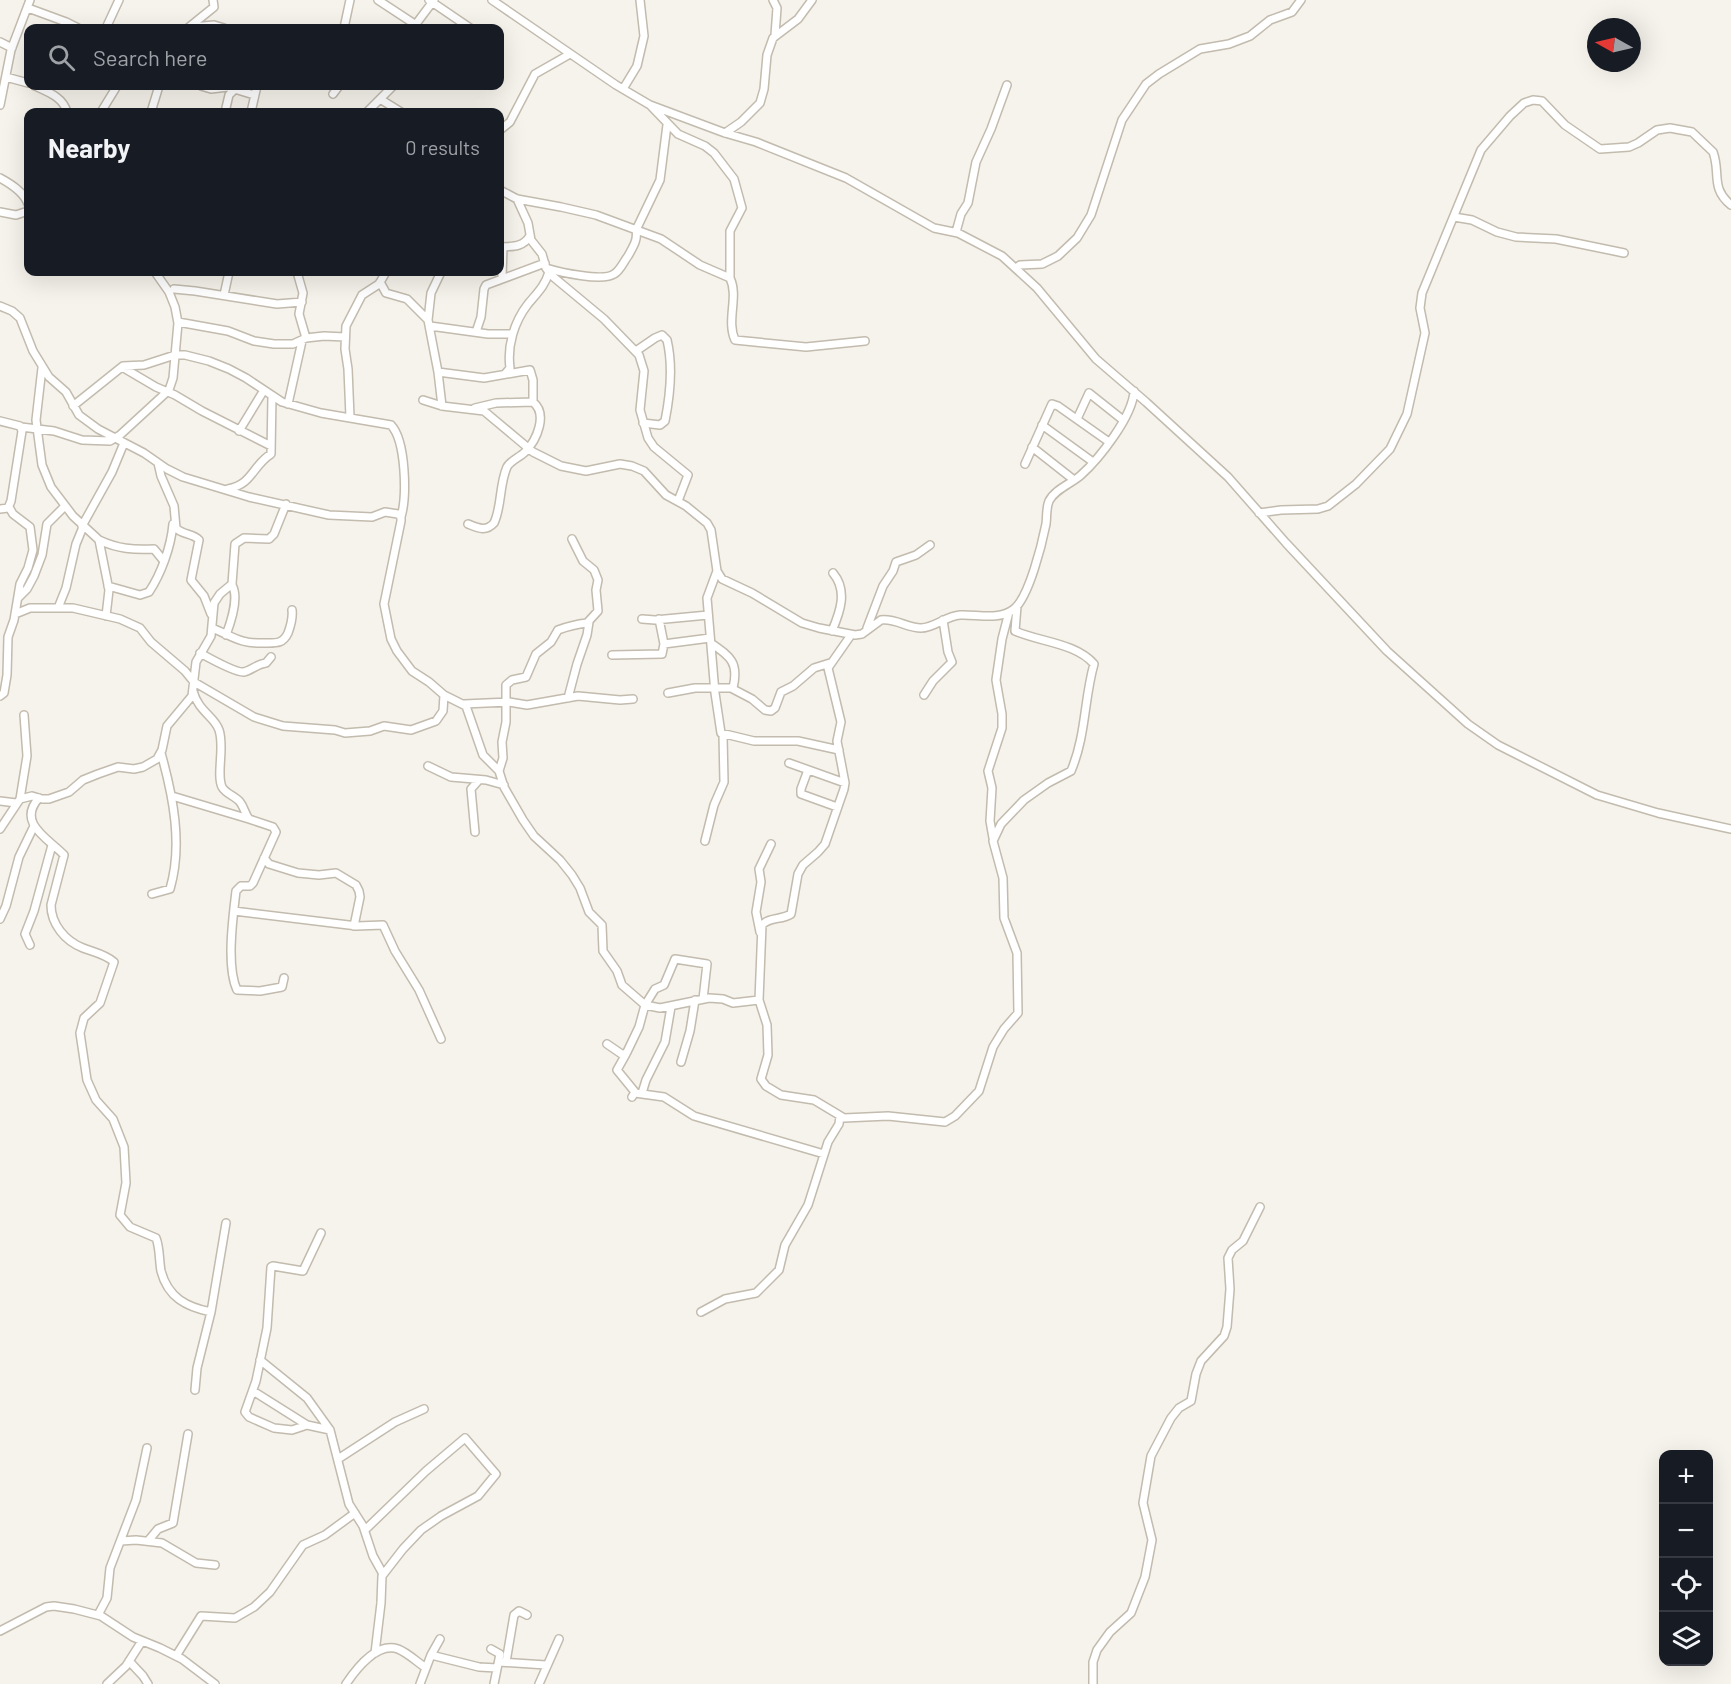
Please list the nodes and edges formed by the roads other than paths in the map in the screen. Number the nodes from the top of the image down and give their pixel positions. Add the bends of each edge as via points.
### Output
1 (30, 0) edge
2 (119, 0) edge
3 (213, 0) edge
4 (350, 0) edge
5 (493, 0) edge
6 (640, 0) edge
7 (773, 0) edge
8 (812, 0) edge
9 (1301, 0) edge
10 (380, 1) edge
11 (432, 1) edge
12 (28, 8) junction
13 (70, 24) edge
14 (108, 24) edge
15 (194, 24) edge
16 (345, 24) edge
17 (411, 24) edge
18 (417, 24) edge
19 (464, 24) edge
20 (775, 35) junction
21 (0, 42) edge
22 (12, 48) junction
23 (570, 54) junction
24 (6, 77) junction
25 (24, 82) edge
26 (1007, 85) dead end
27 (623, 89) junction
28 (42, 90) edge
29 (115, 90) edge
30 (158, 90) edge
31 (234, 90) edge
32 (238, 90) edge
33 (256, 90) edge
34 (336, 90) edge
35 (389, 90) edge
36 (333, 94) dead end
37 (254, 95) junction
38 (380, 99) junction
39 (0, 105) edge
40 (651, 105) junction
41 (66, 108) edge
42 (103, 108) edge
43 (153, 108) edge
44 (226, 108) edge
45 (252, 108) edge
46 (371, 108) edge
47 (394, 108) edge
48 (667, 125) junction
49 (504, 127) edge
50 (725, 133) junction
51 (0, 178) edge
52 (18, 189) junction
53 (24, 191) edge
54 (504, 192) edge
55 (24, 196) edge
56 (516, 199) junction
57 (1731, 205) edge
58 (0, 212) edge
59 (24, 212) edge
60 (1454, 217) junction
61 (636, 230) junction
62 (956, 232) junction
63 (530, 236) junction
64 (504, 247) edge
65 (1624, 252) dead end
66 (547, 267) junction
67 (1016, 268) junction
68 (158, 276) edge
69 (229, 276) edge
70 (298, 276) edge
71 (384, 276) edge
72 (439, 276) edge
73 (502, 278) joint
74 (730, 278) junction
75 (380, 282) junction
76 (174, 290) dead end
77 (224, 296) junction
78 (302, 302) junction
79 (0, 306) edge
80 (178, 322) junction
81 (429, 323) junction
82 (476, 332) junction
83 (512, 334) junction
84 (345, 337) junction
85 (304, 340) junction
86 (865, 341) dead end
87 (636, 351) junction
88 (175, 355) junction
89 (42, 365) junction
90 (122, 367) junction
91 (438, 372) junction
92 (505, 374) junction
93 (264, 390) junction
94 (167, 391) junction
95 (1134, 391) junction
96 (272, 396) junction
97 (423, 400) dead end
98 (533, 402) junction
99 (288, 404) junction
100 (73, 406) junction
101 (442, 406) junction
102 (474, 408) junction
103 (350, 417) junction
104 (1077, 419) junction
105 (1123, 420) junction
106 (0, 421) edge
107 (643, 423) junction
108 (1042, 425) junction
109 (21, 427) junction
110 (36, 429) junction
111 (239, 431) junction
112 (116, 438) junction
113 (124, 442) junction
114 (1108, 442) junction
115 (271, 446) junction
116 (1032, 447) junction
117 (528, 448) junction
118 (1093, 462) junction
119 (158, 463) junction
120 (1025, 465) dead end
121 (1074, 480) junction
122 (225, 490) junction
123 (678, 501) junction
124 (286, 504) junction
125 (65, 506) junction
126 (9, 507) junction
127 (0, 509) edge
128 (1259, 513) junction
129 (401, 517) junction
130 (175, 519) junction
131 (468, 524) dead end
132 (83, 526) junction
133 (572, 538) dead end
134 (99, 540) junction
135 (930, 545) dead end
136 (163, 560) junction
137 (717, 571) junction
138 (833, 573) dead end
139 (232, 585) junction
140 (108, 586) junction
141 (18, 598) junction
142 (1017, 606) junction
143 (58, 608) junction
144 (292, 610) dead end
145 (1009, 612) junction
146 (15, 614) junction
147 (708, 615) junction
148 (106, 616) junction
149 (212, 617) junction
150 (642, 619) dead end
151 (658, 619) junction
152 (944, 620) junction
153 (589, 622) junction
154 (212, 628) junction
155 (866, 630) junction
156 (832, 631) junction
157 (226, 635) junction
158 (851, 635) junction
159 (711, 641) junction
160 (664, 644) junction
161 (200, 653) junction
162 (7, 655) junction
163 (612, 656) dead end
164 (271, 657) dead end
165 (0, 662) edge
166 (830, 663) junction
167 (194, 682) junction
168 (714, 688) junction
169 (733, 688) junction
170 (193, 691) junction
171 (668, 693) dead end
172 (924, 695) dead end
173 (0, 696) edge
174 (444, 696) junction
175 (568, 698) junction
176 (633, 699) dead end
177 (507, 702) junction
178 (464, 704) junction
179 (24, 715) dead end
180 (723, 735) junction
181 (839, 750) junction
182 (161, 753) junction
183 (789, 763) dead end
184 (428, 766) dead end
185 (808, 770) junction
186 (499, 771) junction
187 (479, 780) junction
188 (845, 783) junction
189 (504, 786) junction
190 (172, 796) junction
191 (39, 798) junction
192 (0, 801) edge
193 (18, 801) junction
194 (837, 807) junction
195 (249, 819) junction
196 (34, 826) junction
197 (0, 829) edge
198 (1731, 829) edge
199 (475, 832) dead end
200 (705, 840) dead end
201 (993, 841) junction
202 (771, 844) dead end
203 (52, 845) junction
204 (264, 858) junction
205 (152, 894) dead end
206 (234, 911) junction
207 (1, 915) edge
208 (354, 926) junction
209 (761, 935) junction
210 (30, 945) dead end
211 (284, 978) dead end
212 (703, 999) junction
213 (695, 1000) junction
214 (759, 1000) junction
215 (645, 1005) junction
216 (671, 1006) junction
217 (441, 1039) dead end
218 (607, 1044) dead end
219 (626, 1054) junction
220 (681, 1062) dead end
221 (636, 1094) junction
222 (840, 1116) junction
223 (824, 1154) junction
224 (1260, 1207) dead end
225 (225, 1223) dead end
226 (321, 1233) dead end
227 (211, 1312) junction
228 (701, 1312) dead end
229 (260, 1360) junction
230 (195, 1390) dead end
231 (253, 1391) junction
232 (424, 1409) dead end
233 (307, 1425) junction
234 (330, 1430) junction
235 (188, 1434) dead end
236 (147, 1448) dead end
237 (338, 1459) junction
238 (355, 1513) junction
239 (365, 1530) junction
240 (121, 1541) junction
241 (148, 1541) junction
242 (215, 1565) dead end
243 (383, 1574) junction
244 (98, 1615) junction
245 (527, 1615) dead end
246 (0, 1631) edge
247 (440, 1639) dead end
248 (560, 1639) dead end
249 (142, 1641) junction
250 (491, 1649) dead end
251 (375, 1653) junction
252 (431, 1655) junction
253 (176, 1656) junction
254 (129, 1661) junction
255 (501, 1664) junction
256 (546, 1665) junction
257 (426, 1668) junction
258 (107, 1684) edge
259 (147, 1684) edge
260 (215, 1684) edge
261 (346, 1684) edge
262 (420, 1684) edge
263 (494, 1684) edge
264 (539, 1684) edge
265 (1093, 1684) edge

1 - 12 street
2 - 14 street
3 - 15 street via 213,8
4 - 16 street
5 - 23 street
6 - 27 street via 644,36 636,66
7 - 20 street via 777,8
8 - 20 street via 798,19
9 - 67 street via 1292,12 1270,20 1250,36 1229,45 1200,49 1146,84 1122,120 1091,215 1077,238 1058,256 1041,264
10 - 17 street
11 - 18 street
11 - 19 street
12 - 13 street
12 - 22 street
20 - 50 street via 767,55 761,102
21 - 22 street
22 - 24 street
23 - 27 street
23 - 49 street via 535,74
24 - 25 street
24 - 39 street
26 - 62 street via 976,162 968,203
27 - 40 street
28 - 41 street
29 - 42 street
30 - 43 street
31 - 44 street
32 - 37 street
33 - 37 street
34 - 36 street
35 - 38 street
37 - 45 street
38 - 46 street
38 - 47 street
40 - 48 street
40 - 50 street
48 - 61 street via 660,180
48 - 74 street via 678,135 712,151 735,180 742,209 730,231
50 - 62 street via 846,178 934,228
51 - 52 street
52 - 53 street
52 - 55 street
54 - 56 street
56 - 61 street via 583,212
56 - 63 street
57 - 60 street via 1717,186 1713,152 1692,132 1664,128 1629,147 1604,150 1565,125 1542,102 1533,100 1518,107 1484,146
58 - 59 street
60 - 65 street via 1472,220 1501,234 1564,240
60 - 128 street via 1421,297 1425,333 1407,414 1391,448 1359,482 1328,506
61 - 66 street via 632,250 611,276 575,275
61 - 74 street via 661,239 700,265
62 - 67 street via 1002,256
63 - 64 street via 521,245
63 - 66 street
66 - 73 street
66 - 83 street via 545,284
66 - 87 street via 560,284
67 - 95 street via 1096,359
68 - 80 street via 169,292
69 - 77 street
70 - 78 street
71 - 75 street
72 - 81 street via 431,293
73 - 82 street via 484,289
74 - 86 street via 735,340 806,347
75 - 81 street via 386,293 407,299
75 - 84 street via 362,295 347,323
76 - 77 street
77 - 78 street via 277,304
78 - 85 street via 299,316
79 - 89 street via 20,318 28,343
80 - 85 street via 228,331 267,344
80 - 88 street
81 - 82 street
81 - 91 street
82 - 83 street
83 - 92 street via 510,367
84 - 85 street
84 - 103 street
85 - 99 street
87 - 107 street via 644,365 640,408
87 - 107 street via 662,335 667,340 670,365 665,421 660,425
88 - 90 street
88 - 93 street via 218,364
88 - 94 street via 173,378
89 - 100 street via 64,389
89 - 110 street
90 - 94 street
90 - 100 street
91 - 92 street via 482,378
91 - 101 street
92 - 98 street via 531,370
93 - 96 street
93 - 111 street
94 - 111 street
94 - 112 street
95 - 105 street
95 - 128 street via 1228,477
96 - 99 street
96 - 115 street
97 - 101 street
98 - 102 street
98 - 117 street via 541,417
99 - 103 street
100 - 112 street via 84,419
101 - 102 street
102 - 117 street via 484,411
103 - 129 street via 394,429 405,483
104 - 105 street via 1090,393
104 - 108 street via 1052,404
104 - 114 street
105 - 114 street
106 - 109 street
107 - 123 street via 651,445 688,473
108 - 116 street
108 - 118 street
109 - 110 street
109 - 126 street
110 - 112 street via 82,440 103,442
110 - 125 street via 45,476
111 - 115 street
112 - 113 street
113 - 119 street
113 - 132 street
114 - 118 street
115 - 122 street via 271,454 259,462 251,477 241,486
116 - 120 street
116 - 121 street
117 - 123 street via 549,462 580,471 617,464 632,466 645,472 666,495
117 - 131 street via 507,467 494,523 484,529
118 - 121 street
119 - 122 street via 183,477
119 - 130 street
121 - 142 street via 1049,502 1037,560
122 - 124 street
123 - 137 street via 710,527
124 - 129 street via 334,516 372,517 385,512
124 - 139 street via 274,534 268,539 244,538 236,543
125 - 132 street
125 - 141 street via 48,523 34,576
126 - 127 street
126 - 141 street via 30,527 32,536 31,557
128 - 198 street via 1395,659 1468,724 1498,745 1597,795
129 - 174 street via 385,595 387,626 408,666
130 - 136 street
130 - 149 street via 177,529 199,539 191,581 204,596
132 - 134 street
132 - 143 street
133 - 153 street via 598,580 598,608
134 - 136 street via 126,549 154,549
134 - 140 street
135 - 155 street via 896,562
136 - 140 street via 150,591 145,594
137 - 147 street via 708,594
137 - 156 street via 724,581 798,620
138 - 156 street via 842,608
139 - 149 street via 217,599
139 - 157 street via 234,601
140 - 148 street
141 - 146 street
142 - 145 street
142 - 201 street via 1015,632 1063,646 1094,664 1081,744 1071,771 1024,800 1001,824
143 - 146 street via 30,608
143 - 148 street via 78,608
144 - 157 street via 292,621 281,642 251,644
145 - 152 street
145 - 201 street via 996,680 1002,728 988,771
146 - 162 street
147 - 151 street
147 - 159 street
148 - 167 street via 140,628
149 - 154 street
150 - 151 street
151 - 160 street
152 - 155 street via 920,628 884,619
152 - 172 street via 952,663
153 - 175 street
153 - 177 street via 556,631 536,654 526,677 506,685
154 - 157 street
154 - 161 street
155 - 158 street
156 - 158 street
158 - 166 street
159 - 160 street
159 - 168 street
159 - 169 street via 732,662
160 - 163 street via 660,656
161 - 164 street via 242,672 266,663
161 - 167 street
162 - 165 street
162 - 173 street via 4,693
166 - 169 street via 813,669 781,692 771,711
166 - 181 street via 828,670 841,725
167 - 170 street
167 - 174 street via 258,719 282,726 345,733 384,726 410,730 425,726 441,716
168 - 169 street
168 - 171 street
168 - 180 street
170 - 182 street via 167,726
170 - 195 street via 219,730 222,786 240,802
174 - 178 street
175 - 176 street
175 - 177 street via 527,705
177 - 178 street
177 - 186 street
178 - 186 street via 483,755
179 - 193 street via 27,758
180 - 181 street via 754,741 798,741
180 - 200 street via 724,782
181 - 188 street
182 - 190 street
182 - 191 street via 142,767 115,768 83,780 69,792 47,800
183 - 185 street
184 - 187 street via 451,777
185 - 188 street
185 - 194 street via 801,794
186 - 189 street
187 - 189 street
187 - 199 street via 471,789
188 - 194 street
189 - 215 street via 531,832 577,882 589,912 603,925 602,949 621,983
190 - 195 street
190 - 205 street via 175,848 171,887
191 - 193 street
191 - 196 street via 32,812
192 - 193 street
193 - 197 street
194 - 209 street via 822,848 799,872 791,914 763,923
195 - 204 street via 276,830
196 - 203 street
196 - 207 street via 19,857
201 - 222 street via 1003,878 1004,918 1017,953 1018,1011 993,1047 980,1088 945,1122
202 - 209 street via 759,869 756,912
203 - 210 street via 25,934
203 - 227 street via 64,855 51,905 56,924 77,946 114,962 100,1003 80,1028 87,1080 96,1100 113,1119 124,1147 126,1183 120,1215 130,1227 156,1238 164,1279 181,1302
204 - 206 street via 253,883 237,890
204 - 208 street via 269,864 298,873 336,873 356,885 360,897
206 - 208 street
206 - 211 street via 232,966 237,989 260,991 282,987
208 - 217 street via 384,926
209 - 214 street
212 - 213 street
212 - 214 street via 734,1003
212 - 215 street via 707,964 676,958 663,987 655,989
213 - 216 street
213 - 220 street
214 - 222 street via 766,1024 768,1055 763,1083 781,1095 819,1102
215 - 216 street
215 - 219 street
216 - 221 street via 666,1042
218 - 219 street
219 - 221 street via 617,1070
221 - 223 street via 664,1097 693,1115
222 - 223 street
223 - 228 street via 808,1205 785,1245 779,1270 756,1293 725,1299
224 - 265 street via 1243,1241 1228,1258 1226,1332 1202,1361 1191,1401 1171,1418 1150,1456 1143,1503 1152,1540 1145,1577 1131,1613 1097,1650
225 - 227 street
226 - 229 street via 303,1271 272,1267
227 - 230 street
229 - 231 street
229 - 234 street via 307,1398
231 - 233 street
231 - 233 street via 246,1409 249,1417 284,1430
232 - 237 street via 395,1422
233 - 234 street
234 - 237 street
235 - 241 street via 173,1523 158,1529
236 - 240 street via 136,1500
237 - 238 street via 347,1500
238 - 239 street
238 - 253 street via 327,1534 304,1544 270,1592 254,1607 235,1618 201,1616
239 - 243 street
239 - 243 street via 465,1438 496,1474 478,1496 421,1530
240 - 241 street
240 - 244 street via 108,1572 106,1601
241 - 242 street via 167,1545 196,1563
243 - 251 street
244 - 246 street via 52,1606
244 - 249 street
245 - 255 street via 519,1611 514,1615
247 - 252 street
248 - 256 street
249 - 253 street
249 - 254 street
250 - 255 street via 500,1653
251 - 257 street via 398,1649
251 - 261 street
252 - 255 street via 479,1666
252 - 257 street
253 - 260 street
254 - 258 street
254 - 259 street
255 - 256 street
255 - 263 street
256 - 264 street
257 - 262 street

